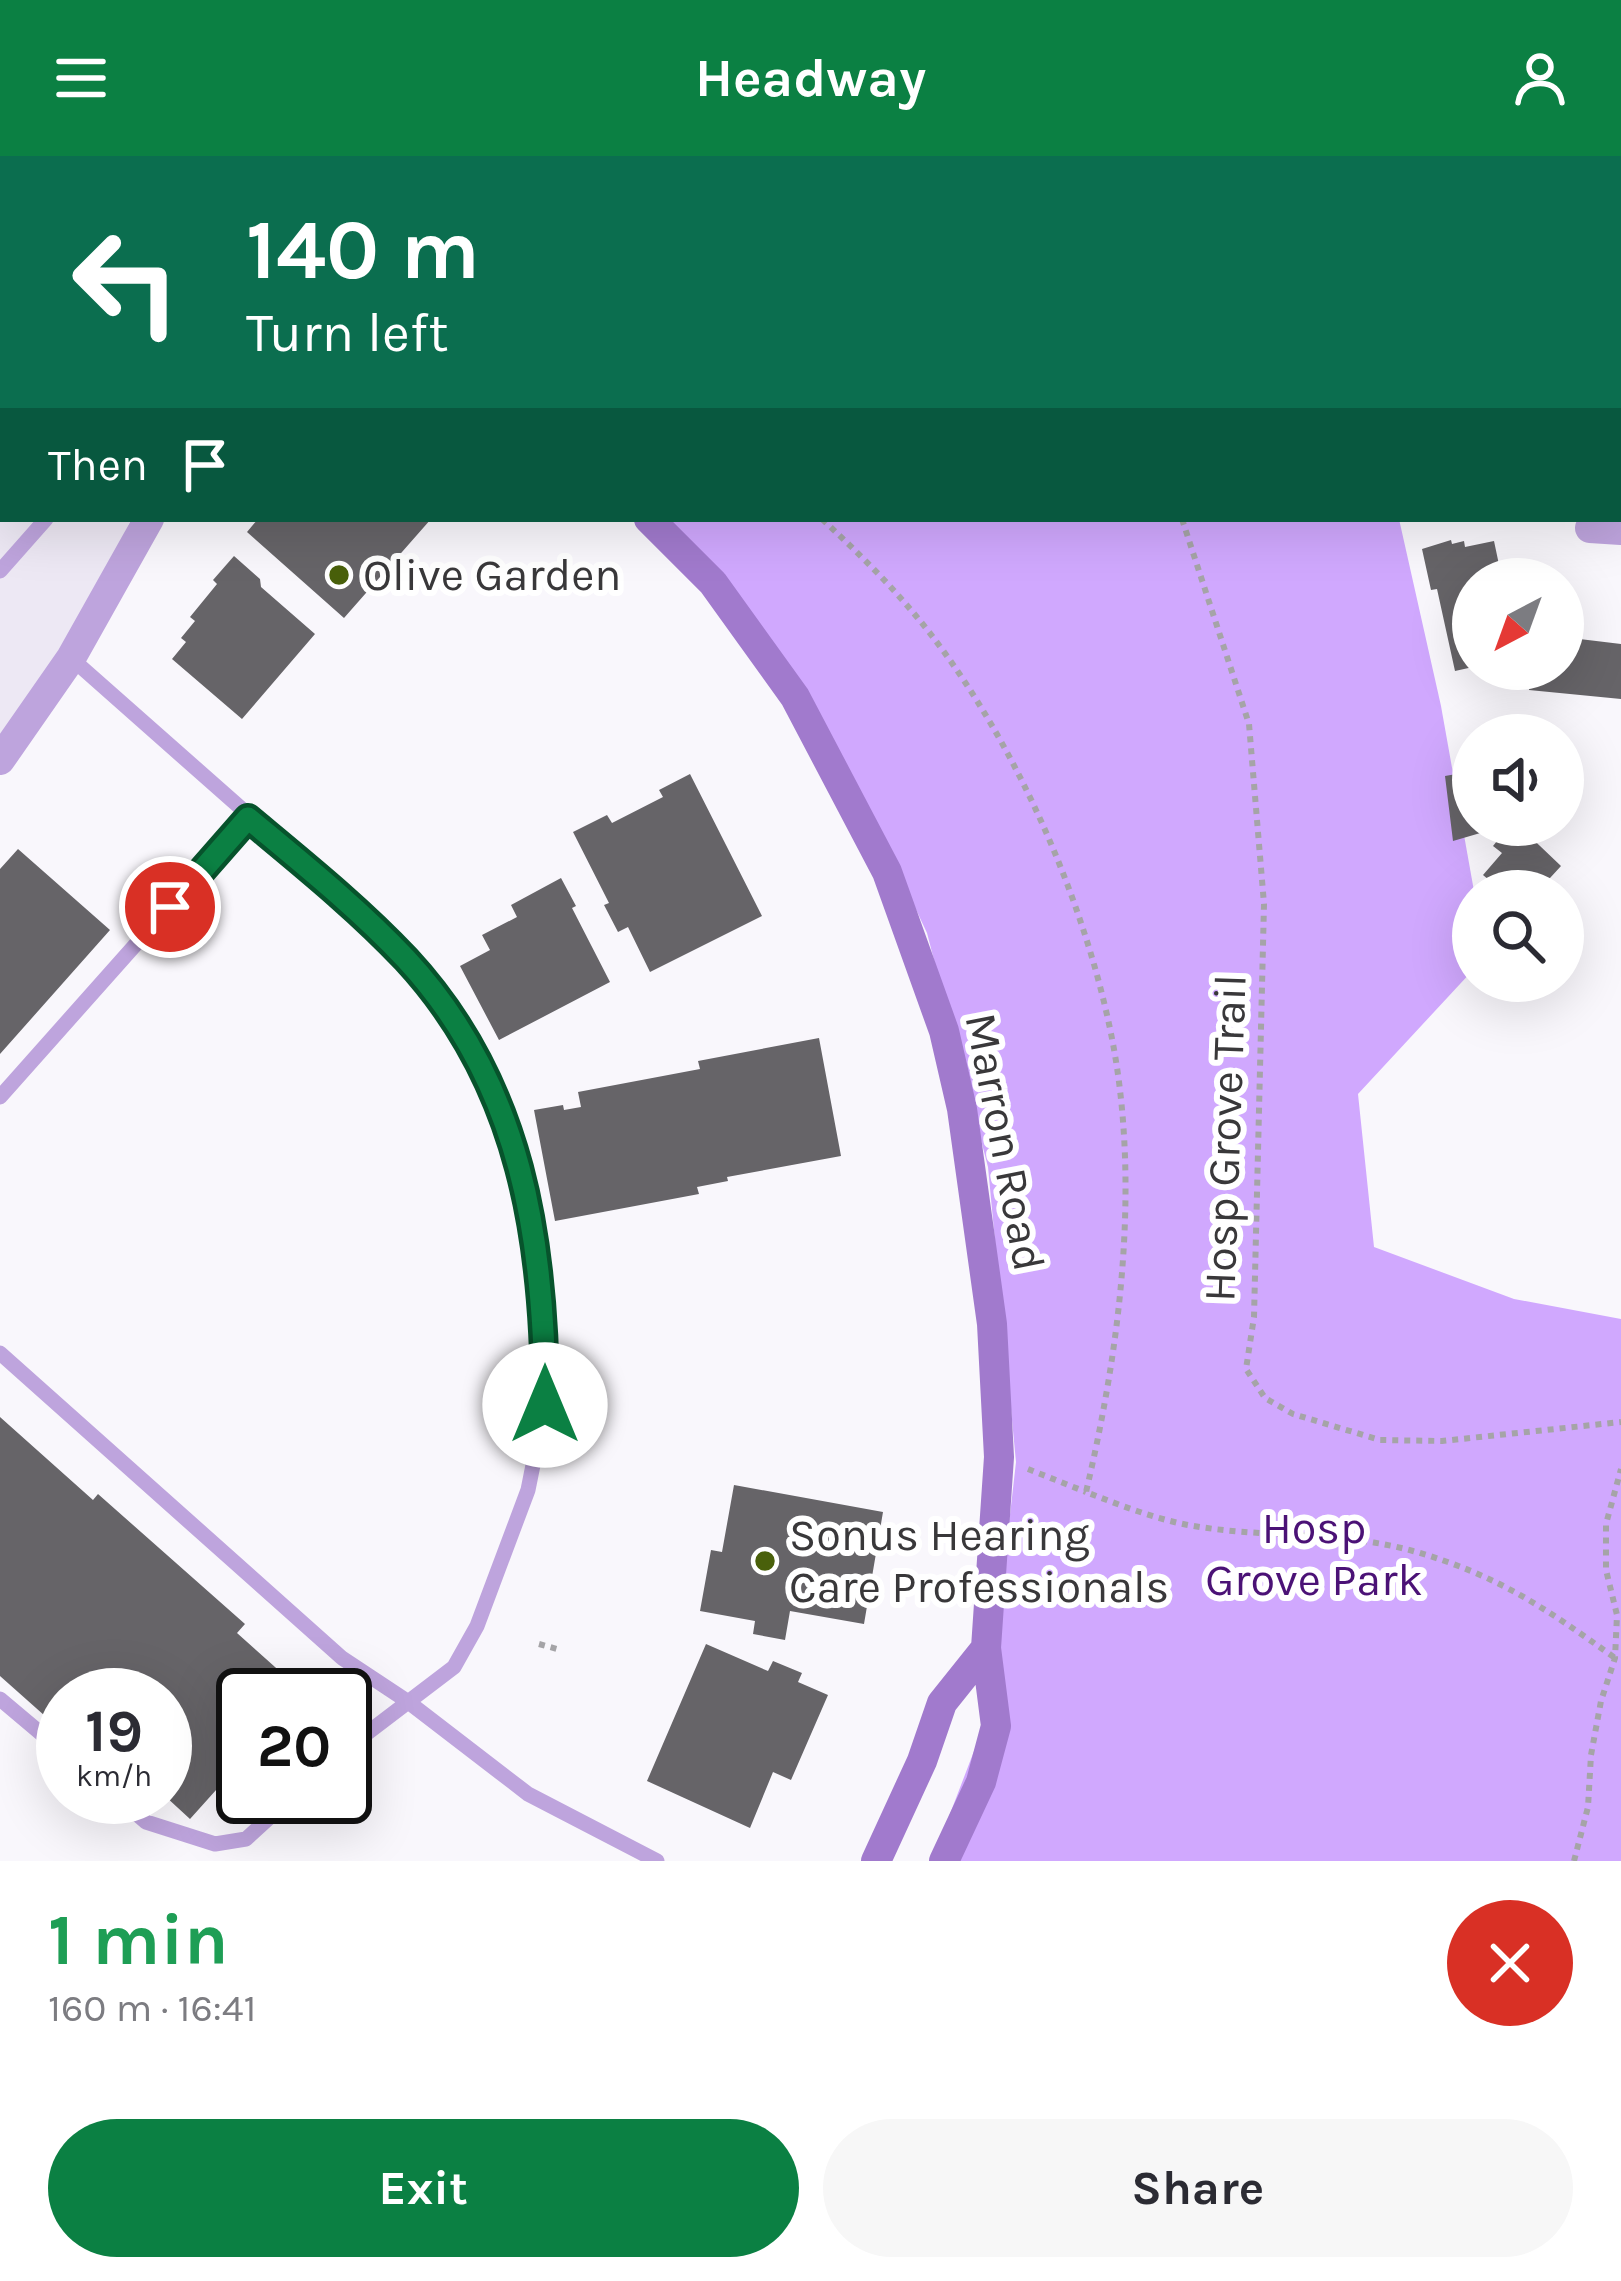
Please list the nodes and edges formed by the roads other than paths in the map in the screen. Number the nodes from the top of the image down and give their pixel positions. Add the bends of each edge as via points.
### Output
1 (43, 522) edge
2 (147, 522) edge
3 (652, 522) edge
4 (0, 571) edge
5 (71, 658) junction
6 (0, 760) edge
7 (248, 818) junction
8 (0, 1097) edge
9 (0, 1353) edge
10 (986, 1648) junction
11 (0, 1700) edge
12 (407, 1701) junction
13 (372, 1729) edge
14 (36, 1730) edge
15 (152, 1824) edge
16 (261, 1824) edge
17 (657, 1861) edge
18 (876, 1861) edge
19 (944, 1861) edge

1 - 4 lane
2 - 5 street
3 - 10 main road, Marron Road via 713,584 795,698 887,872 944,1031 992,1324 999,1457
5 - 6 street
5 - 7 lane
7 - 8 lane
7 - 12 lane via 409,962 459,1029 516,1151 532,1214 545,1405 528,1490 454,1667
9 - 12 lane via 342,1658
10 - 18 main road via 942,1703
10 - 19 main road, Marron Road via 996,1726 981,1782
11 - 14 lane
12 - 13 lane
12 - 17 lane via 528,1794
15 - 16 lane via 214,1844 245,1838

